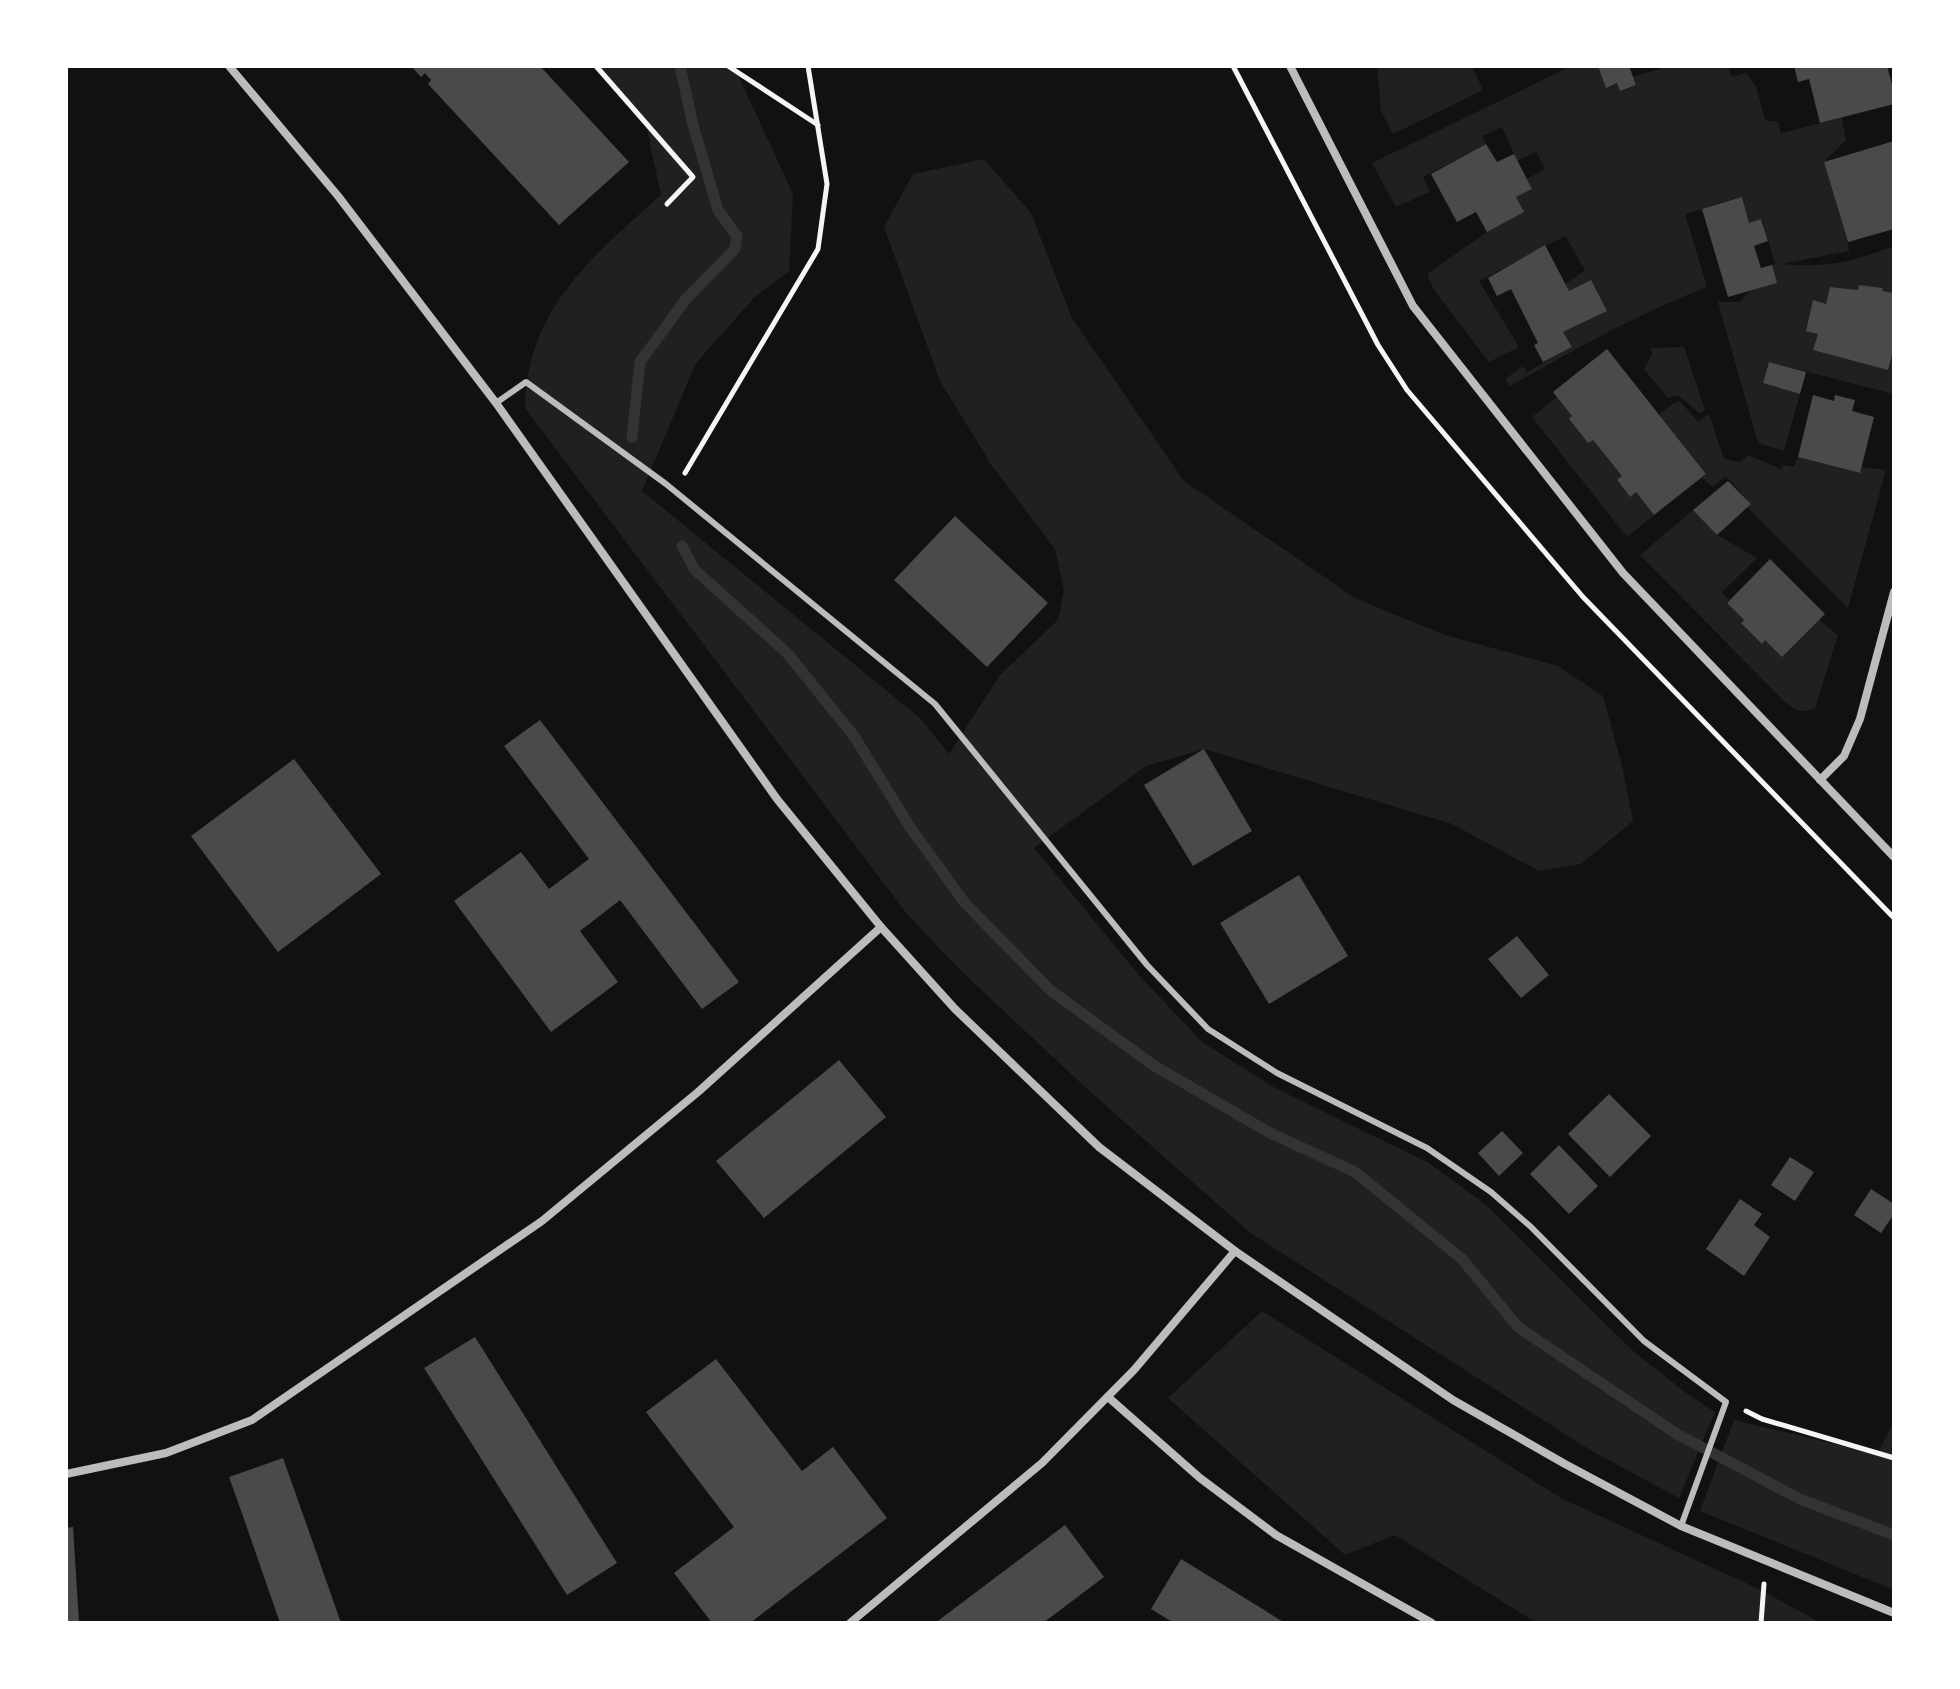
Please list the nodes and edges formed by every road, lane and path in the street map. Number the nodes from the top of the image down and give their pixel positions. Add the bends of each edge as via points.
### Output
1 (229, 66) edge
2 (596, 66) edge
3 (728, 66) edge
4 (808, 66) edge
5 (1233, 66) edge
6 (1290, 66) edge
7 (818, 125) junction
8 (667, 204) dead end
9 (496, 403) junction
10 (675, 491) junction
11 (1894, 592) edge
12 (1820, 780) junction
13 (1894, 857) edge
14 (1894, 918) edge
15 (881, 927) junction
16 (1235, 1251) junction
17 (1108, 1397) junction
18 (1726, 1402) junction
19 (1894, 1458) edge
20 (66, 1474) edge
21 (1681, 1526) junction
22 (1763, 1591) dead end
23 (1894, 1613) edge
24 (850, 1623) edge
25 (1432, 1623) edge
26 (1761, 1623) edge

1 - 9 street via 338,196
2 - 8 path via 693,177
3 - 7 path
4 - 7 path
5 - 14 path via 1378,345 1407,390 1583,597
6 - 12 street via 1413,306 1614,563
7 - 10 path via 827,184 818,249
9 - 10 lane via 526,382
9 - 15 street via 777,799
10 - 18 lane via 935,704 1147,965 1208,1029 1277,1073 1427,1148 1491,1192 1644,1341
11 - 12 street via 1860,719 1844,756
12 - 13 street
15 - 16 street via 984,1037 1099,1147
15 - 20 street via 698,1092 542,1221 252,1420 166,1453
16 - 17 street
16 - 21 street via 1453,1400
17 - 24 street via 1042,1463
17 - 25 street via 1200,1478 1276,1535
18 - 19 path via 1762,1419
18 - 21 lane
21 - 23 street
22 - 26 path

